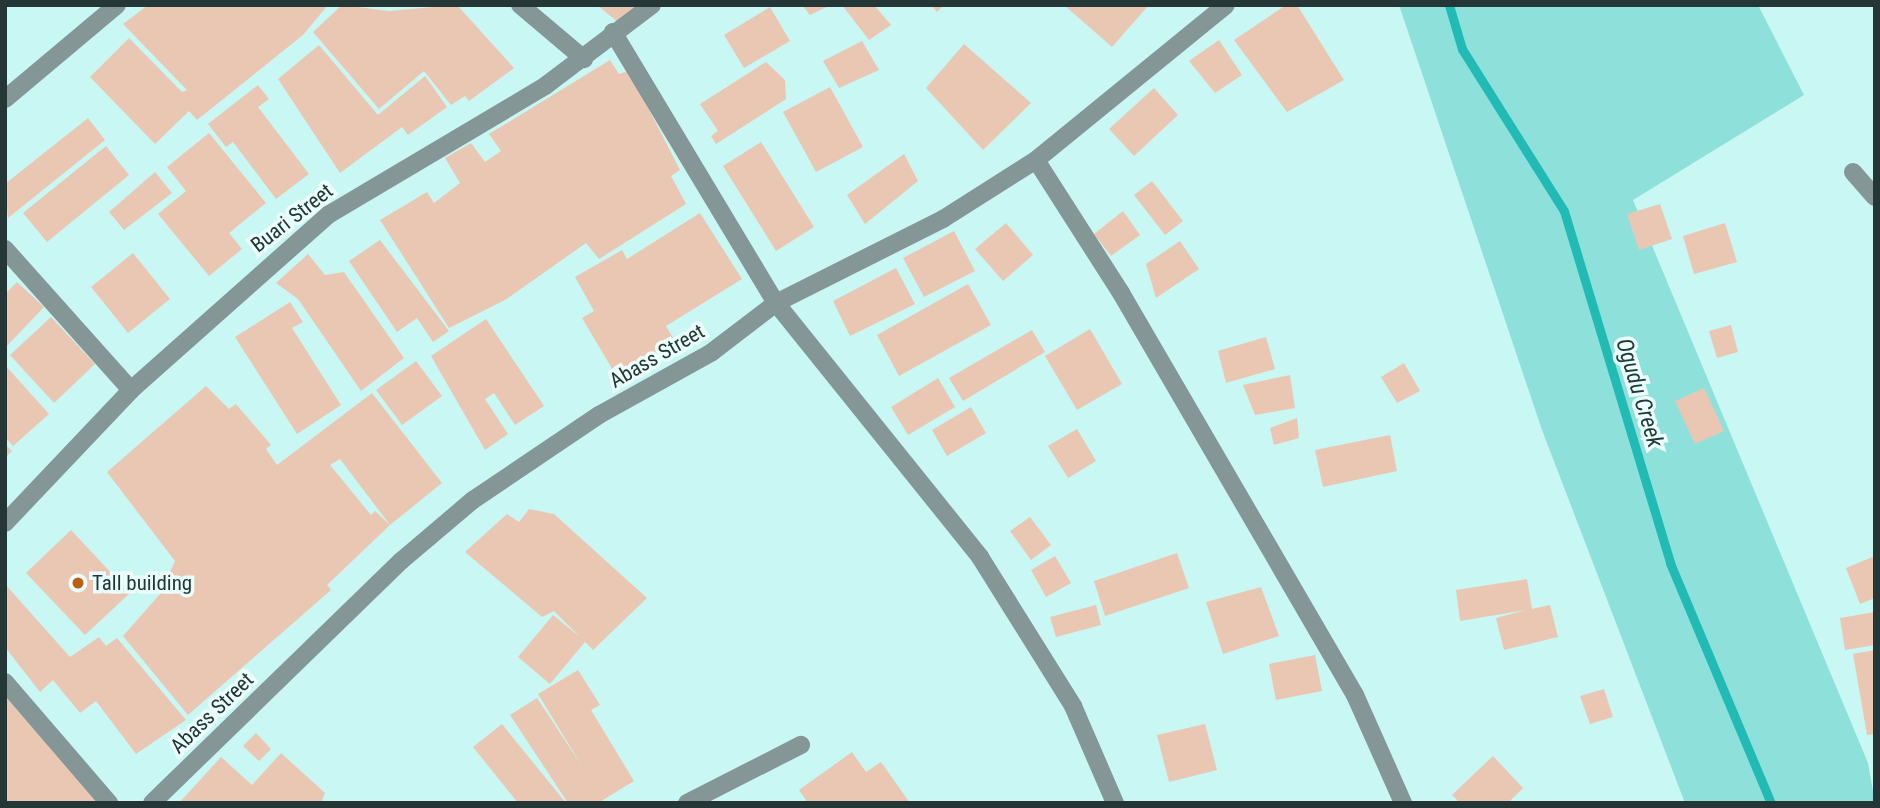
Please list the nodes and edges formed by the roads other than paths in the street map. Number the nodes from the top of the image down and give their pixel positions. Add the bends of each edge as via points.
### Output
1 (117, 5) edge
2 (520, 5) edge
3 (652, 5) edge
4 (1226, 5) edge
5 (613, 33) junction
6 (584, 59) junction
7 (5, 99) edge
8 (1035, 160) junction
9 (1853, 172) dead end
10 (1875, 197) edge
11 (8, 258) edge
12 (776, 303) junction
13 (131, 390) junction
14 (5, 523) edge
15 (5, 682) edge
16 (801, 746) dead end
17 (108, 803) edge
18 (152, 803) edge
19 (687, 803) edge
20 (1115, 803) edge
21 (1403, 803) edge

1 - 7 street
2 - 6 street
3 - 5 street, Buari Street
4 - 8 street, Abass Street
5 - 6 street, Buari Street
5 - 12 street
6 - 13 street, Buari Street via 328,215
8 - 12 street, Abass Street via 943,219
8 - 21 street via 1121,293 1355,695
9 - 10 street
11 - 13 street
12 - 18 street, Abass Street via 712,352 599,415 473,500 401,561
12 - 20 street via 980,557 1073,706
13 - 14 street, Buari Street
15 - 17 street
16 - 19 street

